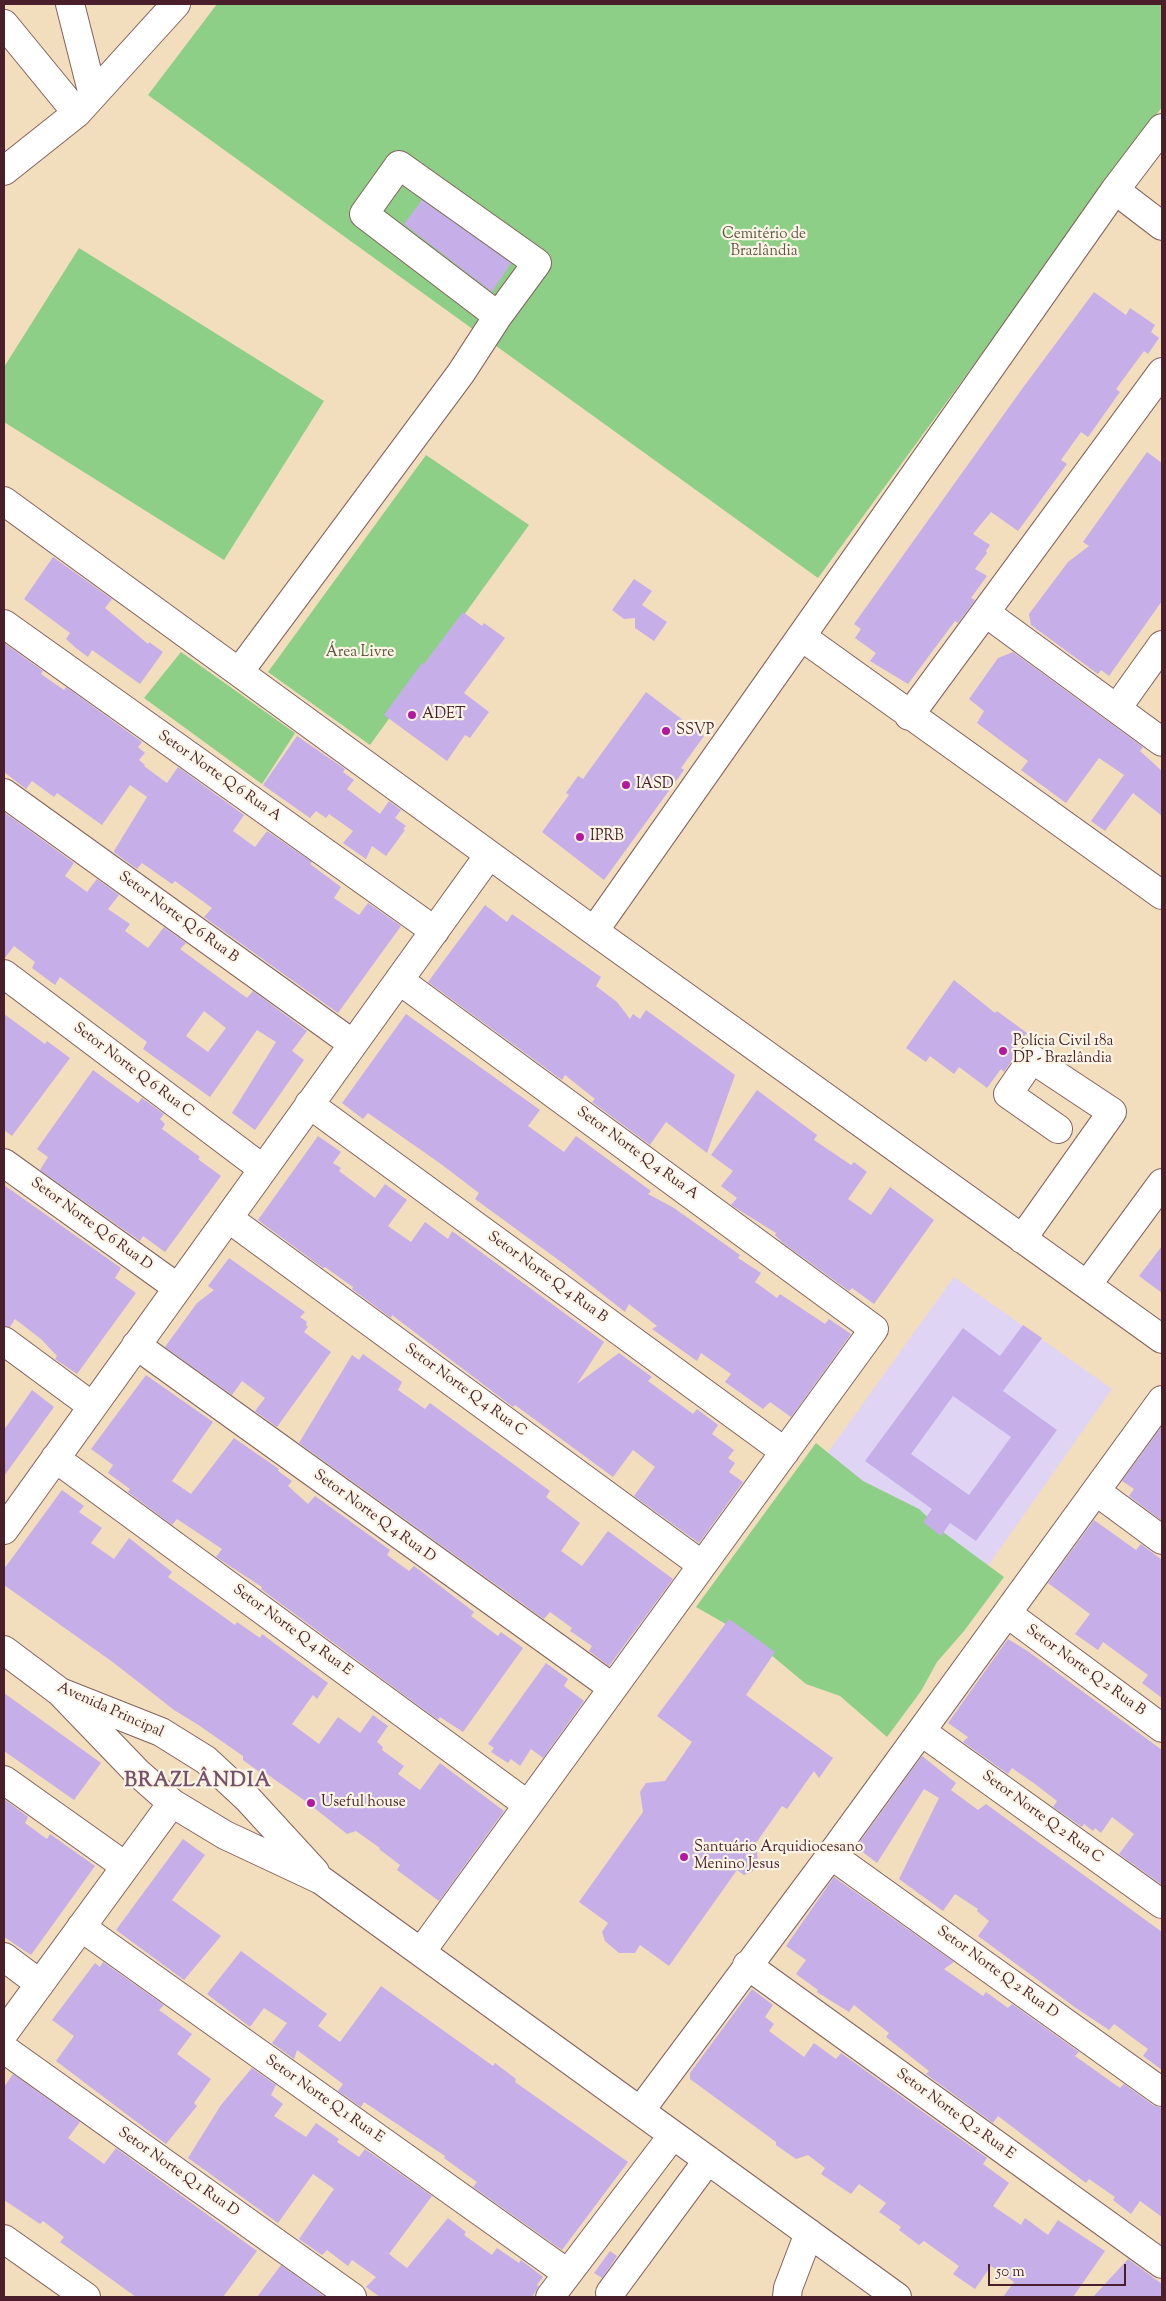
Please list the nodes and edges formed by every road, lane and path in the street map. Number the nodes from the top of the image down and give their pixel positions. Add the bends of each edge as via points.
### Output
1 (70, 4) edge
2 (176, 4) edge
3 (4, 24) edge
4 (77, 113) junction
5 (1162, 128) edge
6 (4, 171) edge
7 (1115, 190) junction
8 (1162, 226) edge
9 (498, 316) junction
10 (1162, 372) edge
11 (5, 503) edge
12 (986, 613) junction
13 (4, 624) edge
14 (802, 637) junction
15 (1162, 645) edge
16 (239, 672) junction
17 (1117, 708) junction
18 (909, 716) junction
19 (1162, 742) edge
20 (4, 792) edge
21 (490, 855) junction
22 (1162, 895) edge
23 (435, 931) junction
24 (594, 931) junction
25 (4, 974) edge
26 (399, 980) junction
27 (353, 1044) junction
28 (309, 1104) junction
29 (1058, 1128) dead end
30 (4, 1163) edge
31 (263, 1169) junction
32 (1162, 1183) edge
33 (228, 1218) junction
34 (1022, 1239) junction
35 (1087, 1285) junction
36 (178, 1288) junction
37 (1162, 1339) edge
38 (4, 1341) edge
39 (136, 1345) junction
40 (1162, 1400) edge
41 (92, 1406) junction
42 (785, 1452) junction
43 (56, 1458) junction
44 (1097, 1492) junction
45 (5, 1524) edge
46 (1162, 1540) edge
47 (702, 1565) junction
48 (1008, 1614) junction
49 (4, 1650) edge
50 (613, 1688) junction
51 (60, 1692) junction
52 (1162, 1728) edge
53 (161, 1732) junction
54 (922, 1732) junction
55 (137, 1772) junction
56 (4, 1780) edge
57 (248, 1799) junction
58 (172, 1803) junction
59 (528, 1805) junction
60 (224, 1835) junction
61 (831, 1855) junction
62 (125, 1866) junction
63 (321, 1880) junction
64 (1162, 1904) edge
65 (81, 1927) junction
66 (421, 1952) junction
67 (4, 1958) edge
68 (747, 1965) junction
69 (40, 1984) junction
70 (4, 2033) edge
71 (4, 2049) edge
72 (1162, 2092) edge
73 (640, 2111) junction
74 (673, 2135) junction
75 (708, 2160) junction
76 (809, 2233) junction
77 (4, 2239) edge
78 (1162, 2264) edge
79 (567, 2273) junction
80 (610, 2294) dead end
81 (86, 2297) edge
82 (352, 2297) edge
83 (550, 2297) edge
84 (787, 2297) edge
85 (897, 2297) edge

1 - 4 street via 93,95
2 - 4 street
3 - 4 street
4 - 6 street
5 - 7 street
7 - 8 street
7 - 14 street
9 - 9 street via 537,263 399,165 364,214
9 - 16 street via 461,373
10 - 12 street
11 - 16 street
12 - 17 street
12 - 18 street
13 - 23 street, Setor Norte Q 6 Rua A
14 - 18 street
14 - 24 street
15 - 17 street
16 - 21 street
17 - 19 street
18 - 22 street
20 - 27 street, Setor Norte Q 6 Rua B
21 - 23 street
21 - 24 street
23 - 26 street
24 - 34 street
25 - 31 street, Setor Norte Q 6 Rua C
26 - 27 street
26 - 42 street, Setor Norte Q 4 Rua A via 874,1329
27 - 28 street
28 - 31 street
28 - 42 street, Setor Norte Q 4 Rua B
29 - 34 street via 1008,1094 1032,1059 1112,1112
30 - 36 street, Setor Norte Q 6 Rua D
31 - 33 street
32 - 35 street
33 - 36 street
33 - 47 street, Setor Norte Q 4 Rua C
34 - 35 street
35 - 37 street
36 - 39 street
38 - 41 street
39 - 41 street
39 - 50 street, Setor Norte Q 4 Rua D
40 - 44 street
41 - 43 street
42 - 47 street
43 - 45 street
43 - 59 street, Setor Norte Q 4 Rua E
44 - 46 street
44 - 48 street
47 - 50 street
48 - 52 street, Setor Norte Q 2 Rua B
48 - 54 street
49 - 51 street, Avenida Principal
50 - 59 street
51 - 53 street, Avenida Principal
51 - 55 street
53 - 55 street via 144,1738 138,1745 134,1754
53 - 57 street, Avenida Principal via 206,1760
54 - 61 street
54 - 64 street, Setor Norte Q 2 Rua C
55 - 58 street
56 - 62 street
57 - 60 street via 251,1814 247,1823 241,1829
57 - 63 street, Avenida Principal
58 - 60 street
58 - 62 street
59 - 66 street
60 - 63 street
61 - 68 street
61 - 72 street, Setor Norte Q 2 Rua D
62 - 65 street
63 - 66 street
65 - 69 street
65 - 79 street, Setor Norte Q 1 Rua E
66 - 73 street
67 - 69 street
68 - 73 street
68 - 78 street, Setor Norte Q 2 Rua E
69 - 70 street
71 - 82 street, Setor Norte Q 1 Rua D
73 - 74 street
74 - 75 street
74 - 79 street
75 - 76 street
75 - 80 street
76 - 84 street
76 - 85 street
77 - 81 street
79 - 83 street

